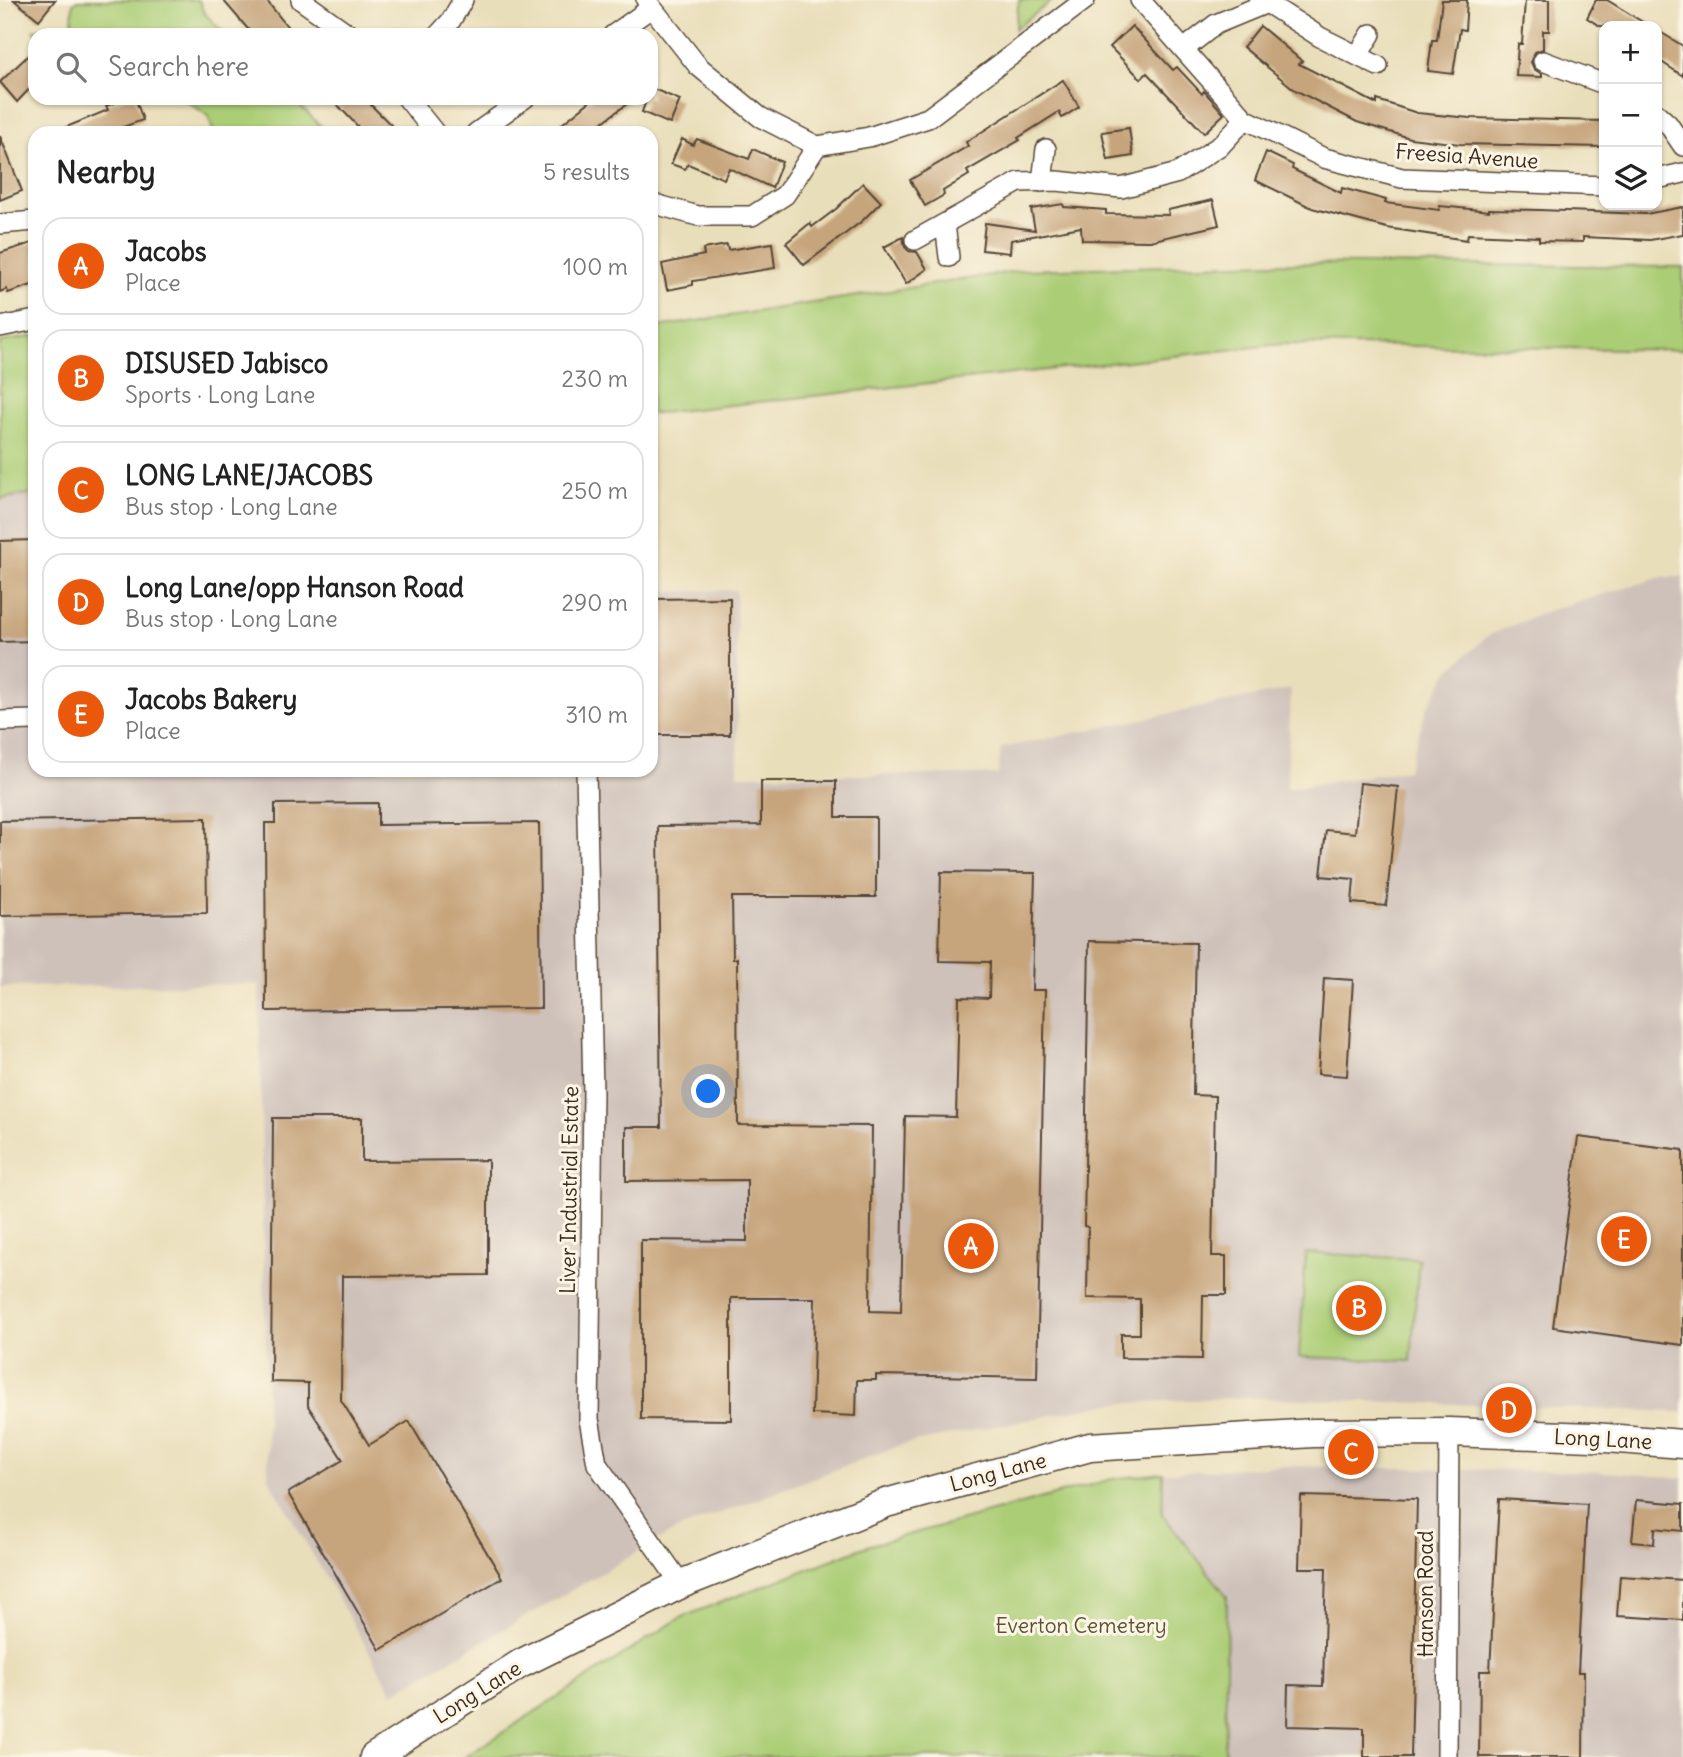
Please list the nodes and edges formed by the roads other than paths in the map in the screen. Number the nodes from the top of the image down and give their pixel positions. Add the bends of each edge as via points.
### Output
1 (301, 0) edge
2 (463, 0) edge
3 (1085, 0) edge
4 (1140, 0) edge
5 (649, 4) edge
6 (340, 28) edge
7 (444, 28) edge
8 (621, 28) edge
9 (1371, 34) dead end
10 (1184, 49) junction
11 (1358, 55) junction
12 (1543, 61) dead end
13 (1378, 66) dead end
14 (1599, 82) edge
15 (413, 105) edge
16 (515, 105) edge
17 (1245, 119) junction
18 (1662, 119) edge
19 (429, 126) edge
20 (486, 126) edge
21 (817, 146) junction
22 (1683, 146) edge
23 (1046, 149) dead end
24 (1683, 173) edge
25 (1662, 178) edge
26 (1042, 182) junction
27 (1599, 186) edge
28 (658, 208) edge
29 (28, 222) edge
30 (0, 224) edge
31 (945, 224) junction
32 (915, 240) dead end
33 (948, 257) dead end
34 (28, 321) edge
35 (0, 327) edge
36 (28, 720) edge
37 (0, 721) edge
38 (586, 777) edge
39 (1448, 1432) junction
40 (1683, 1444) edge
41 (681, 1584) junction
42 (374, 1757) edge
43 (1447, 1757) edge

1 - 6 street
2 - 7 street
3 - 21 street via 928,118 869,137
4 - 10 street, Freesia Avenue
5 - 8 street
5 - 21 street via 698,66 760,117
9 - 11 street
10 - 11 street via 1216,23 1266,3
10 - 17 street, Freesia Avenue
11 - 13 street
12 - 14 street
15 - 19 street
16 - 20 street
17 - 26 street via 1221,145 1178,173 1121,188
17 - 27 street, Freesia Avenue via 1324,158 1402,178
18 - 22 street
21 - 28 street via 785,195 752,216 698,216
23 - 26 street
24 - 25 street
26 - 31 street via 1019,182
29 - 30 street
31 - 32 street
31 - 33 street
34 - 35 street
36 - 37 street
38 - 41 street, Liver Industrial Estate via 593,1092 590,1426 597,1464
39 - 40 main road, Long Lane
39 - 41 main road, Long Lane via 1313,1433 1090,1447 886,1503
39 - 43 street, Hanson Road
41 - 42 main road, Long Lane via 520,1664

